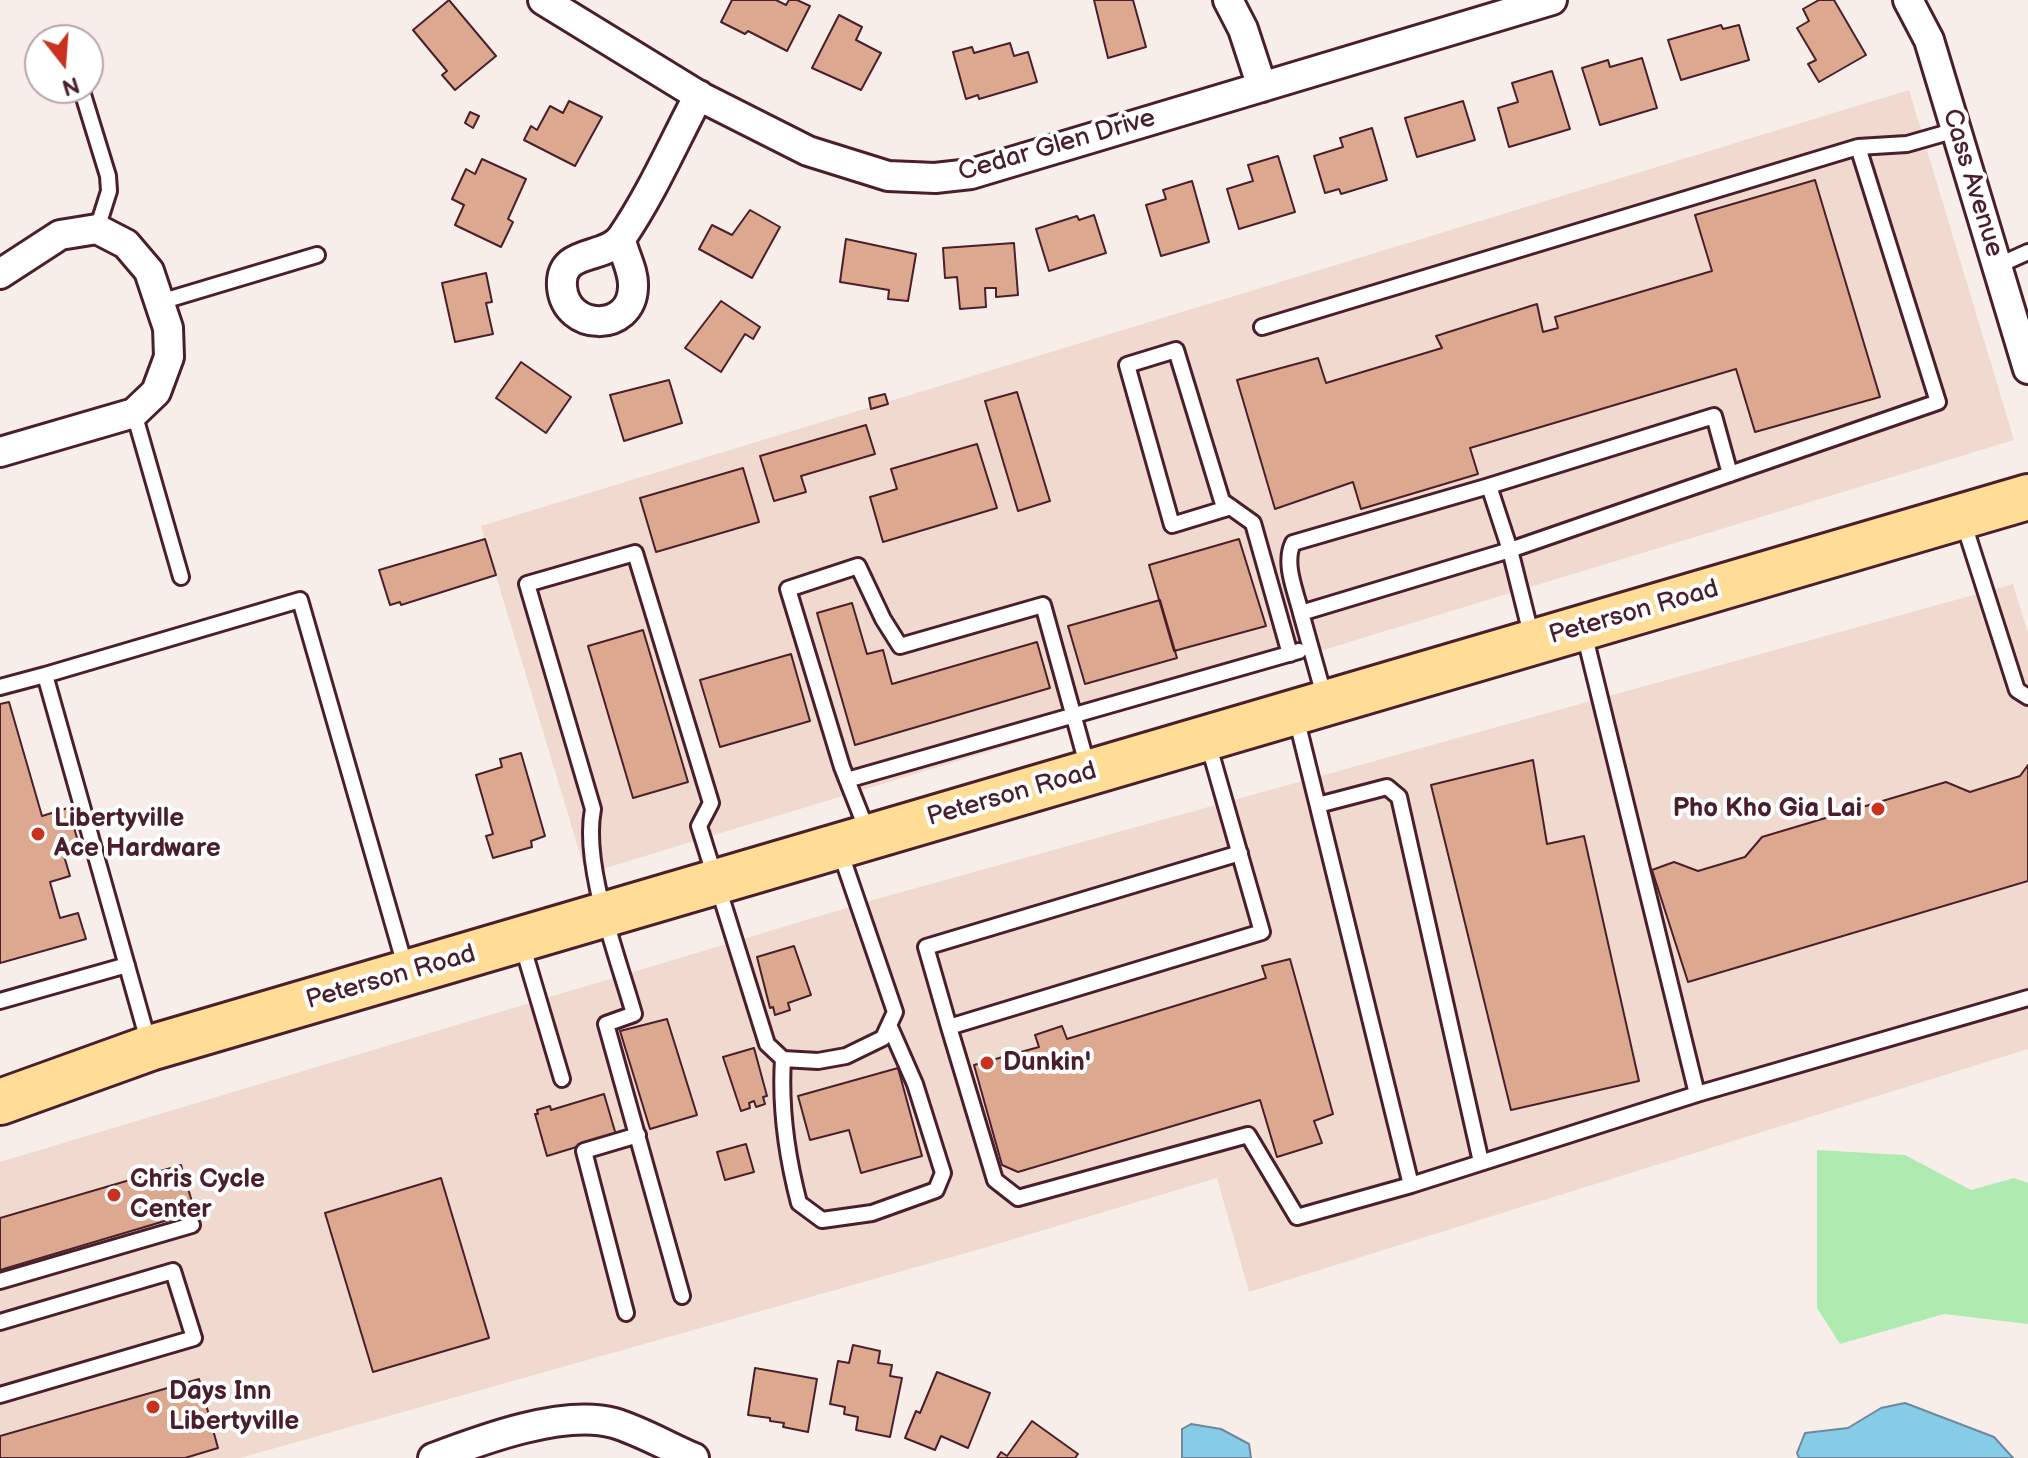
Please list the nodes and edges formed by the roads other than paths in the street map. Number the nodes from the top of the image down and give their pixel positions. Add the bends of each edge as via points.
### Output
1 (543, 0) edge
2 (1228, 0) edge
3 (1552, 0) edge
4 (1908, 0) edge
5 (1262, 87) junction
6 (699, 95) junction
7 (86, 104) edge
8 (1956, 130) junction
9 (1858, 147) junction
10 (97, 229) junction
11 (621, 240) dead end
12 (2028, 252) edge
13 (317, 255) dead end
14 (1997, 266) junction
15 (0, 274) edge
16 (160, 302) junction
17 (1262, 327) dead end
18 (2028, 369) edge
19 (134, 413) junction
20 (0, 452) edge
21 (1730, 474) junction
22 (1489, 486) junction
23 (2028, 497) edge
24 (1231, 507) junction
25 (1962, 517) junction
26 (1510, 550) junction
27 (181, 577) dead end
28 (1301, 613) junction
29 (1582, 628) junction
30 (1533, 643) junction
31 (1311, 648) junction
32 (1290, 654) junction
33 (45, 675) junction
34 (0, 687) edge
35 (2028, 697) edge
36 (1311, 708) junction
37 (1075, 716) junction
38 (1207, 738) junction
39 (1090, 772) junction
40 (847, 780) junction
41 (1318, 805) junction
42 (854, 842) junction
43 (1240, 853) junction
44 (716, 882) junction
45 (607, 914) junction
46 (520, 940) junction
47 (127, 965) junction
48 (407, 973) junction
49 (2028, 998) edge
50 (0, 1001) edge
51 (890, 1027) junction
52 (949, 1027) junction
53 (150, 1048) junction
54 (783, 1059) junction
55 (562, 1079) dead end
56 (1697, 1094) junction
57 (0, 1102) edge
58 (638, 1135) junction
59 (1481, 1162) junction
60 (1411, 1185) junction
61 (192, 1225) dead end
62 (0, 1281) edge
63 (682, 1296) dead end
64 (626, 1313) dead end
65 (0, 1322) edge
66 (0, 1395) edge
67 (433, 1458) edge
68 (694, 1458) edge

1 - 6 street, Cedar Glen Drive
2 - 5 street
3 - 5 street, Cedar Glen Drive
4 - 8 street, Cass Avenue via 1929,40
5 - 6 street, Cedar Glen Drive via 971,174 935,178 888,176 845,166
6 - 11 street
7 - 10 lane via 108,176 109,191
8 - 9 lane via 1907,144
8 - 14 street, Cass Avenue
9 - 17 lane
9 - 21 lane via 1938,402
10 - 15 street via 60,235
10 - 16 street via 126,244 149,271
12 - 14 lane
13 - 16 lane
14 - 18 street, Cass Avenue
16 - 19 street via 169,357 156,392
19 - 20 street
19 - 27 lane
21 - 22 lane via 1714,416
21 - 26 lane
22 - 26 lane
22 - 28 lane via 1293,543 1290,568
23 - 25 main road, Peterson Road
24 - 24 lane via 1222,501 1176,350 1127,365 1172,525
24 - 32 lane via 1253,523
25 - 29 main road, Peterson Road
25 - 35 lane via 2017,690
26 - 28 lane
26 - 30 lane
28 - 31 lane
29 - 30 main road, Peterson Road
29 - 56 lane
30 - 36 main road, Peterson Road
31 - 32 lane
31 - 36 lane
32 - 37 lane
33 - 34 lane
33 - 47 lane
33 - 48 lane via 300,600
36 - 38 main road, Peterson Road
36 - 41 lane
37 - 39 lane
37 - 40 lane
37 - 40 lane via 1043,605 900,646 858,566 788,589
38 - 39 main road, Peterson Road
38 - 43 lane
39 - 42 main road, Peterson Road
40 - 42 lane
41 - 59 lane via 1387,787 1399,797
41 - 60 lane
42 - 44 main road, Peterson Road
42 - 51 lane via 895,1012
43 - 52 lane via 1262,932
43 - 52 lane via 926,947
44 - 45 main road, Peterson Road
44 - 45 lane via 699,826 711,803 635,553 527,584 593,809 591,855
44 - 54 lane via 767,1044
45 - 46 main road, Peterson Road
45 - 58 lane via 634,1014 606,1024
46 - 48 main road, Peterson Road
46 - 55 lane
47 - 50 lane
47 - 53 lane
48 - 53 main road, Peterson Road
49 - 56 lane
51 - 54 lane via 883,1038 846,1056
51 - 54 lane via 915,1084 943,1173 936,1190 872,1213 822,1220 799,1203 790,1170
52 - 60 lane via 995,1180 1018,1198 1248,1135 1297,1217
53 - 57 main road, Peterson Road
56 - 59 lane
58 - 63 lane
58 - 64 lane via 584,1151
59 - 60 lane
61 - 62 lane
65 - 66 lane via 173,1271 194,1338
67 - 68 street via 490,1436 570,1422 613,1423

